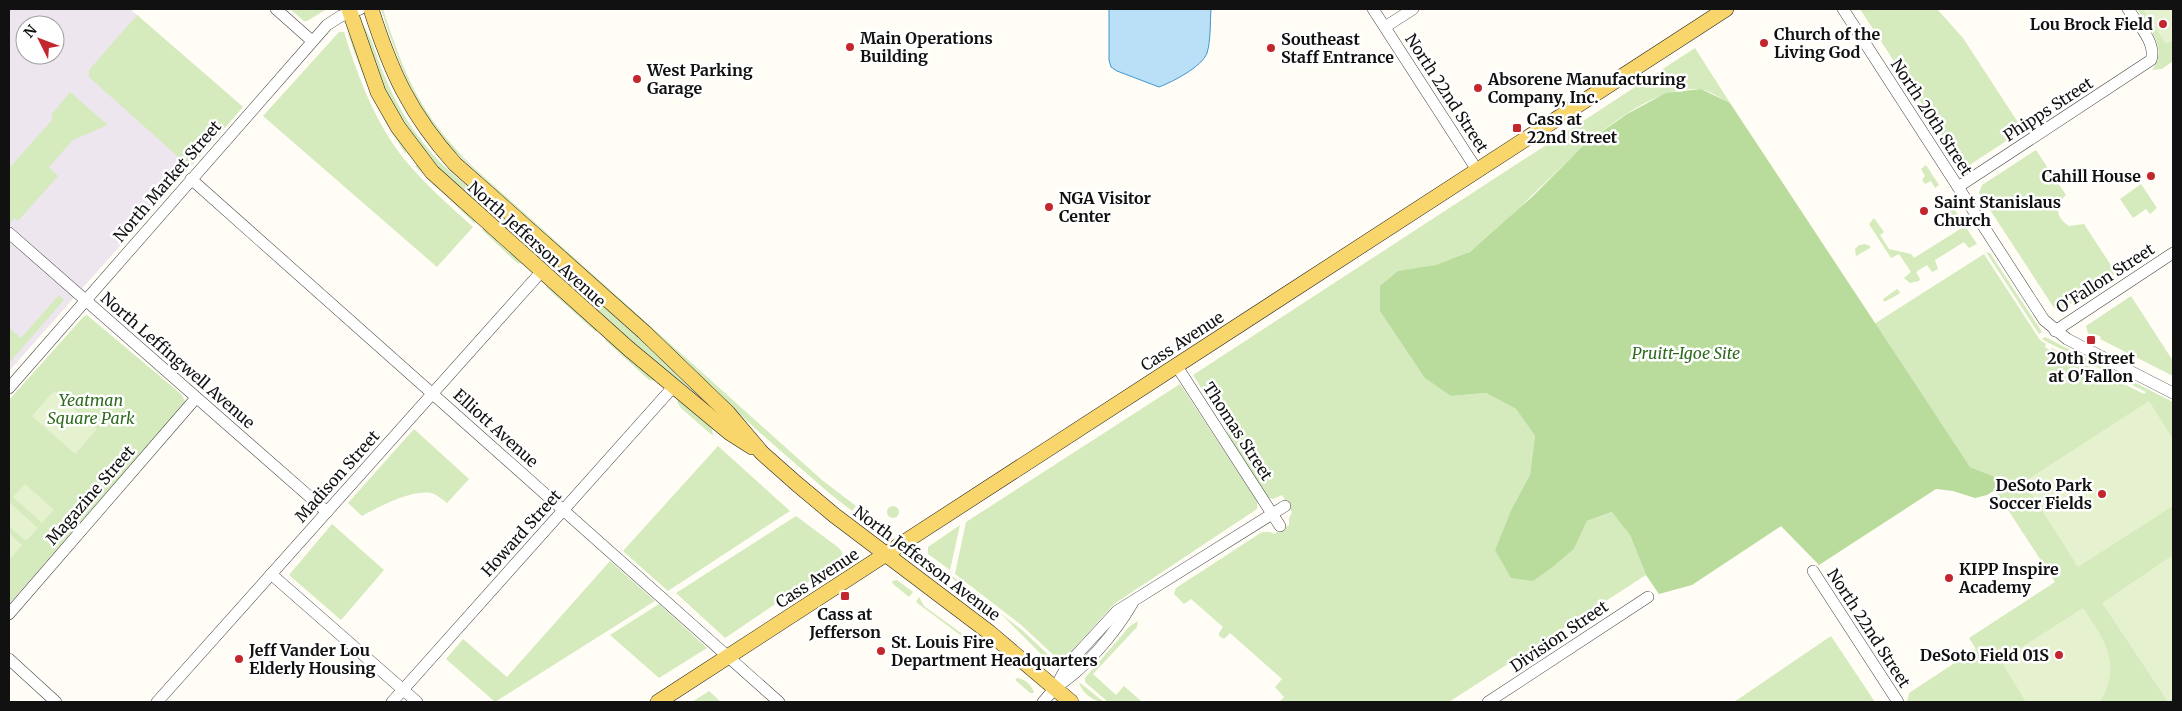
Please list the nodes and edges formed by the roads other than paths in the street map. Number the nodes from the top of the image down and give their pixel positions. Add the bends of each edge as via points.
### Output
1 (276, 9) edge
2 (372, 9) edge
3 (1373, 9) edge
4 (1413, 9) edge
5 (1726, 9) edge
6 (1842, 9) edge
7 (2128, 9) edge
8 (353, 10) edge
9 (1384, 27) junction
10 (312, 41) junction
11 (1477, 170) junction
12 (191, 179) junction
13 (1958, 187) junction
14 (9, 233) edge
15 (2173, 253) edge
16 (542, 271) junction
17 (85, 300) junction
18 (2055, 331) junction
19 (1176, 365) junction
20 (674, 386) junction
21 (9, 388) edge
22 (2173, 393) edge
23 (432, 394) junction
24 (196, 398) junction
25 (762, 453) junction
26 (1285, 506) dead end
27 (563, 510) junction
28 (326, 512) junction
29 (1272, 514) junction
30 (1280, 526) dead end
31 (886, 554) junction
32 (1813, 570) dead end
33 (271, 574) junction
34 (1648, 597) dead end
35 (9, 614) edge
36 (728, 656) junction
37 (9, 659) edge
38 (1055, 688) junction
39 (403, 690) junction
40 (56, 702) edge
41 (157, 702) edge
42 (392, 702) edge
43 (417, 702) edge
44 (658, 702) edge
45 (779, 702) edge
46 (1042, 702) edge
47 (1071, 702) edge
48 (1488, 702) edge
49 (1898, 702) edge

1 - 10 street
2 - 25 main road, North Jefferson Avenue via 384,51 400,87 440,147 466,174 644,332 728,412
3 - 9 street, North 22nd Street
4 - 9 street
5 - 11 main road, Cass Avenue
6 - 13 street, North 20th Street
7 - 13 street, Phipps Street via 2151,43 2153,55 2147,64
8 - 10 street, North Market Street via 332,21
8 - 16 main road, North Jefferson Avenue via 378,92 398,127 446,185
9 - 11 street, North 22nd Street
10 - 12 street, North Market Street
11 - 19 main road, Cass Avenue
12 - 17 street, North Market Street
12 - 23 street, Elliott Avenue
13 - 18 street, North 20th Street via 2044,320
14 - 17 street, North Leffingwell Avenue
15 - 18 street, O'Fallon Street
16 - 20 main road, North Jefferson Avenue
16 - 23 street, Madison Street
17 - 21 street, North Market Street
17 - 24 street, North Leffingwell Avenue
18 - 22 street, North 20th Street
19 - 29 street, Thomas Street
19 - 31 main road, Cass Avenue
20 - 25 main road, North Jefferson Avenue via 730,433
20 - 27 street, Howard Street
23 - 27 street, Elliott Avenue
23 - 28 street, Madison Street
24 - 28 street, North Leffingwell Avenue
24 - 35 street, Magazine Street
25 - 31 main road, North Jefferson Avenue via 814,499
26 - 29 street
27 - 36 street, Elliott Avenue
27 - 39 street, Howard Street
28 - 33 street, Madison Street
29 - 30 street, Thomas Street
29 - 38 street via 1133,602 1124,618 1074,676
31 - 36 main road, Cass Avenue
31 - 38 main road, North Jefferson Avenue via 990,632
32 - 49 street, North 22nd Street
33 - 39 street
33 - 41 street, Madison Street
34 - 48 street, Division Street
36 - 44 main road, Cass Avenue
36 - 45 street, Elliott Avenue
37 - 40 street
38 - 46 street
38 - 47 main road, North Jefferson Avenue
39 - 42 street, Howard Street
39 - 43 street

